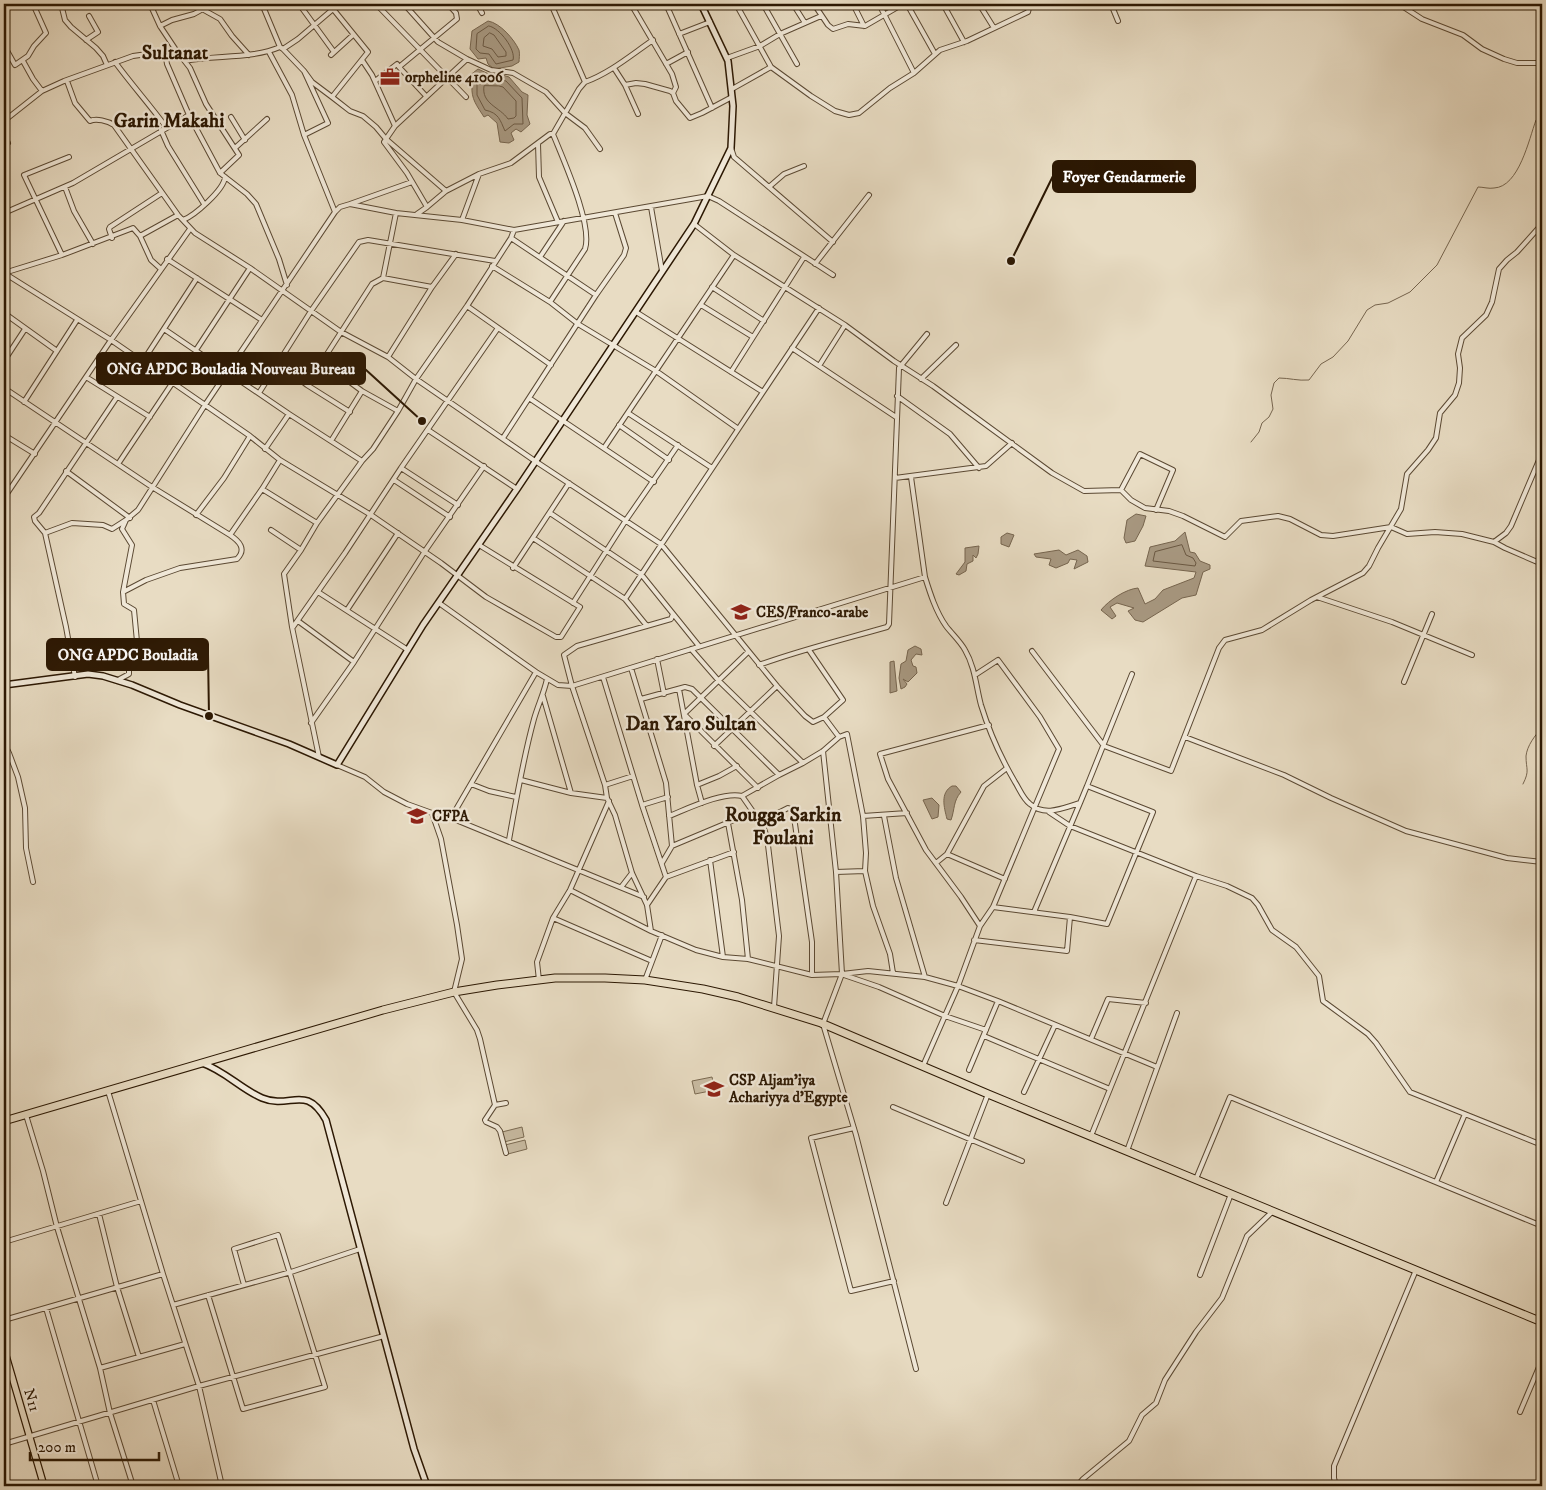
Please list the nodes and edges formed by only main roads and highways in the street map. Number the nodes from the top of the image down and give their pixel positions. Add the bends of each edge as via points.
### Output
1 (4, 1121) edge
2 (1542, 1322) edge
3 (4, 1349) edge
4 (6, 1363) edge
5 (44, 1486) edge

1 - 2 highway via 382,1010 454,992 539,980 645,980 703,989 774,1007 823,1024
3 - 4 main road, N11
4 - 5 main road, N11

